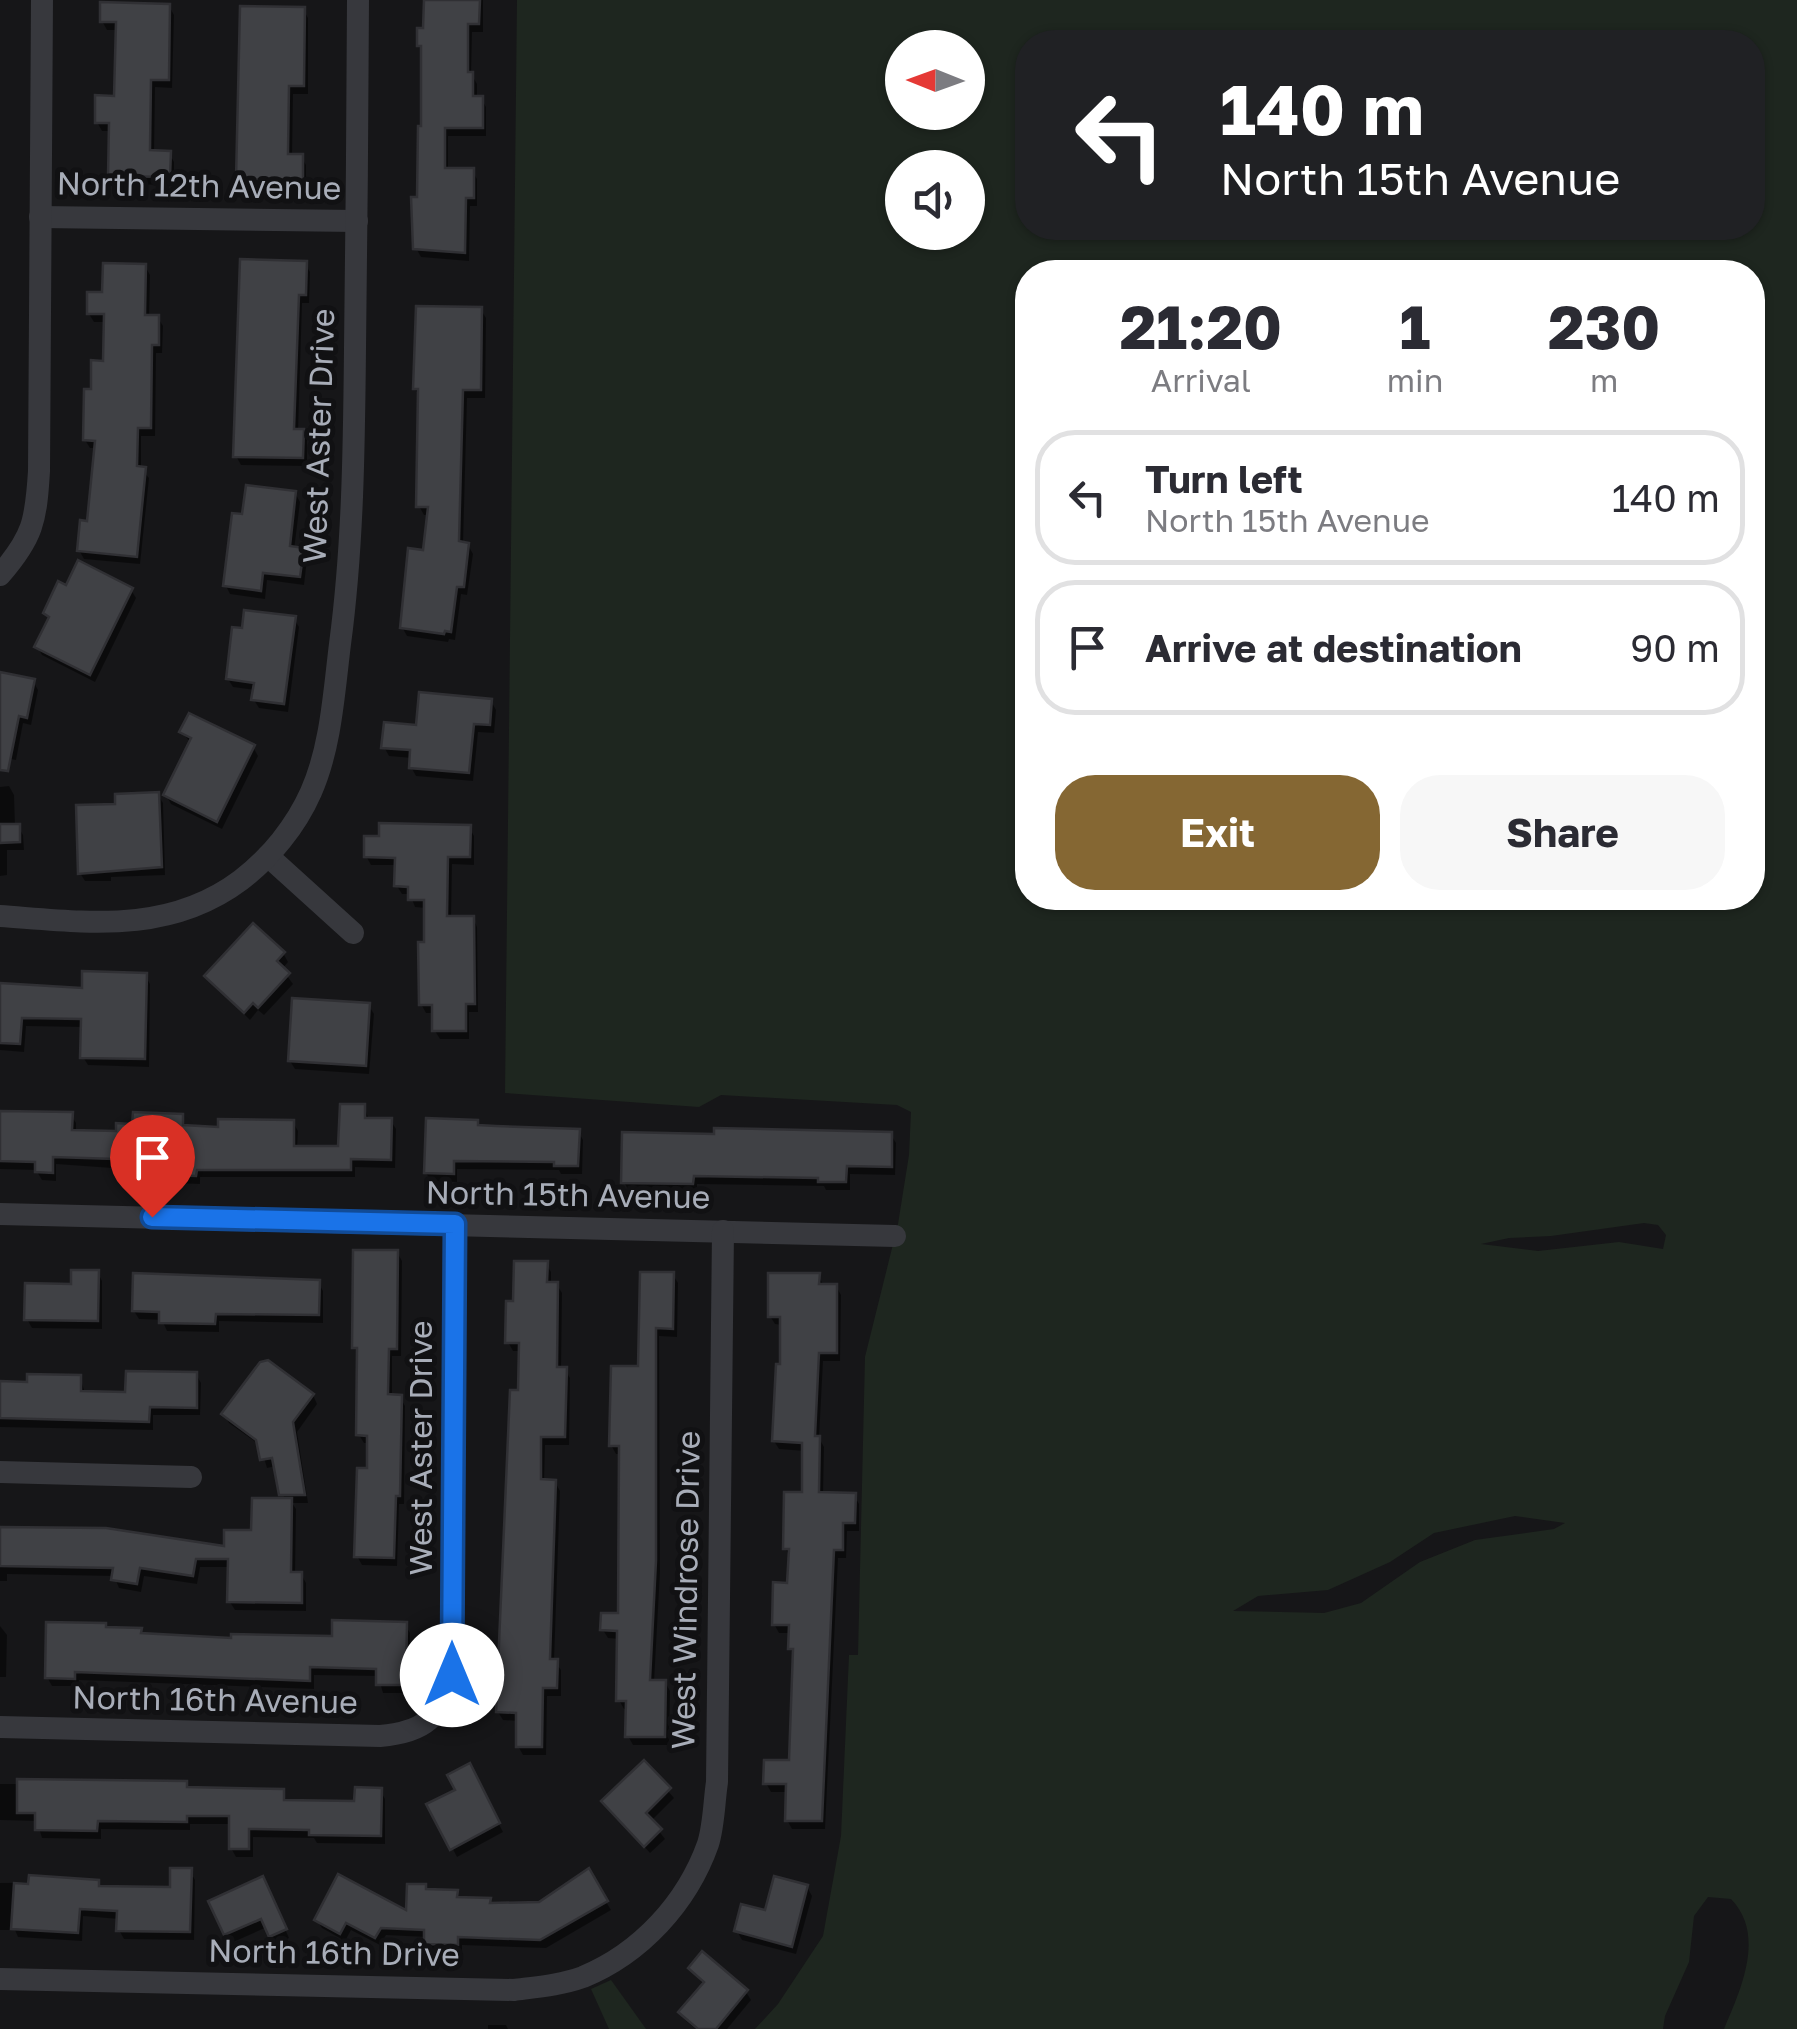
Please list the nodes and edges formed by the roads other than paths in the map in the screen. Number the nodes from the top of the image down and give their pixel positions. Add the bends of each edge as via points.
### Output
1 (42, 0) edge
2 (358, 0) edge
3 (40, 217) junction
4 (357, 221) junction
5 (0, 576) edge
6 (268, 856) junction
7 (0, 916) edge
8 (353, 932) dead end
9 (0, 1214) edge
10 (455, 1224) junction
11 (723, 1231) junction
12 (895, 1236) dead end
13 (0, 1472) edge
14 (191, 1476) dead end
15 (426, 1724) joint
16 (0, 1727) edge
17 (652, 1932) joint
18 (0, 1980) edge

1 - 3 street
2 - 4 street, West Aster Drive
3 - 4 street, North 12th Avenue
3 - 5 street via 36,518
4 - 6 street, West Aster Drive via 352,540 335,686 312,791
6 - 7 street, West Aster Drive via 214,896 157,918 91,924
6 - 8 street
9 - 10 street, North 15th Avenue
10 - 11 street, North 15th Avenue
10 - 15 street, West Aster Drive via 452,1675 443,1706
11 - 12 street, North 15th Avenue
11 - 17 street, West Windrose Drive via 717,1782 708,1842 683,1896
13 - 14 street
15 - 16 street, North 16th Avenue via 380,1736
17 - 18 street, North 16th Drive via 582,1978 514,1990

